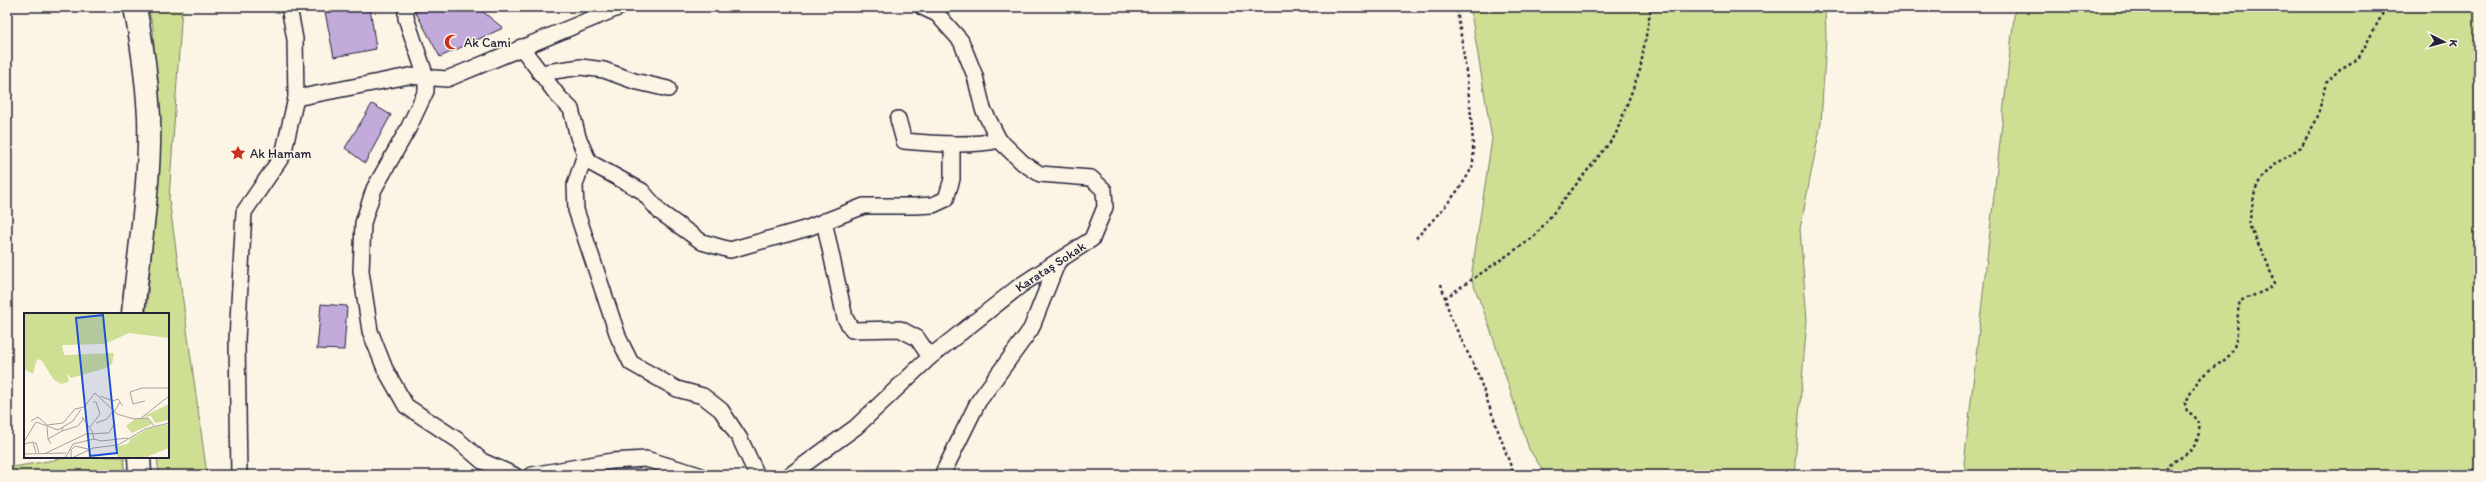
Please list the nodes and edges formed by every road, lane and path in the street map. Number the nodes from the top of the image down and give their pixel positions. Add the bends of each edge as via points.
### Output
1 (135, 7) edge
2 (289, 7) edge
3 (406, 7) edge
4 (620, 7) edge
5 (922, 7) edge
6 (1456, 7) edge
7 (1651, 7) edge
8 (2383, 7) edge
9 (521, 47) junction
10 (540, 73) junction
11 (426, 77) junction
12 (668, 89) dead end
13 (296, 98) junction
14 (898, 119) dead end
15 (1000, 140) junction
16 (952, 144) junction
17 (585, 154) junction
18 (824, 221) junction
19 (1416, 238) dead end
20 (1058, 261) junction
21 (1441, 284) dead end
22 (1445, 298) junction
23 (133, 313) edge
24 (930, 357) junction
25 (139, 458) edge
26 (140, 475) edge
27 (239, 475) edge
28 (514, 475) edge
29 (532, 475) edge
30 (699, 475) edge
31 (757, 475) edge
32 (790, 475) edge
33 (942, 475) edge
34 (1514, 475) edge
35 (2163, 475) edge

1 - 23 main road via 145,57 149,118 146,187
2 - 13 street via 294,39
3 - 11 street via 406,18
4 - 9 street
5 - 15 street, Karataş Sokak via 937,14 961,41 975,76 983,109
6 - 19 path via 1471,116 1473,166 1446,205
7 - 22 path via 1640,70 1615,136 1534,237
8 - 35 path via 2382,15 2358,59 2340,69 2326,83 2317,119 2301,147 2274,164 2255,190 2249,225 2274,283 2269,289 2240,301 2236,314 2235,344 2223,363 2208,371 2198,381 2185,404 2186,411 2196,417 2200,427 2198,440 2193,450 2166,468
9 - 10 street
9 - 11 street via 447,78
10 - 12 street via 581,67 604,70 634,81
10 - 17 street via 571,109
11 - 13 street via 409,76
11 - 28 street via 426,91 374,189 363,223 361,271 370,331 385,369 406,406 459,441 482,461
13 - 27 street via 283,156 244,212 237,340
14 - 16 street via 904,141
15 - 16 street
15 - 20 street, Karataş Sokak via 1023,163 1040,174 1091,178 1104,190 1105,207 1092,239
16 - 18 street via 952,179 946,199 916,206 864,206
17 - 18 street via 589,162 642,191 660,212 702,242 730,250
17 - 31 street via 574,185 576,210 619,339 630,363 677,389 703,396 721,410 740,439
18 - 24 street via 845,318 852,330 900,329 918,338
20 - 24 street, Karataş Sokak via 1021,285
20 - 33 street via 1031,329 978,402
21 - 22 path
22 - 34 path via 1450,318 1477,372
24 - 32 street, Karataş Sokak via 856,427
25 - 26 main road
29 - 30 street via 612,461 646,459

